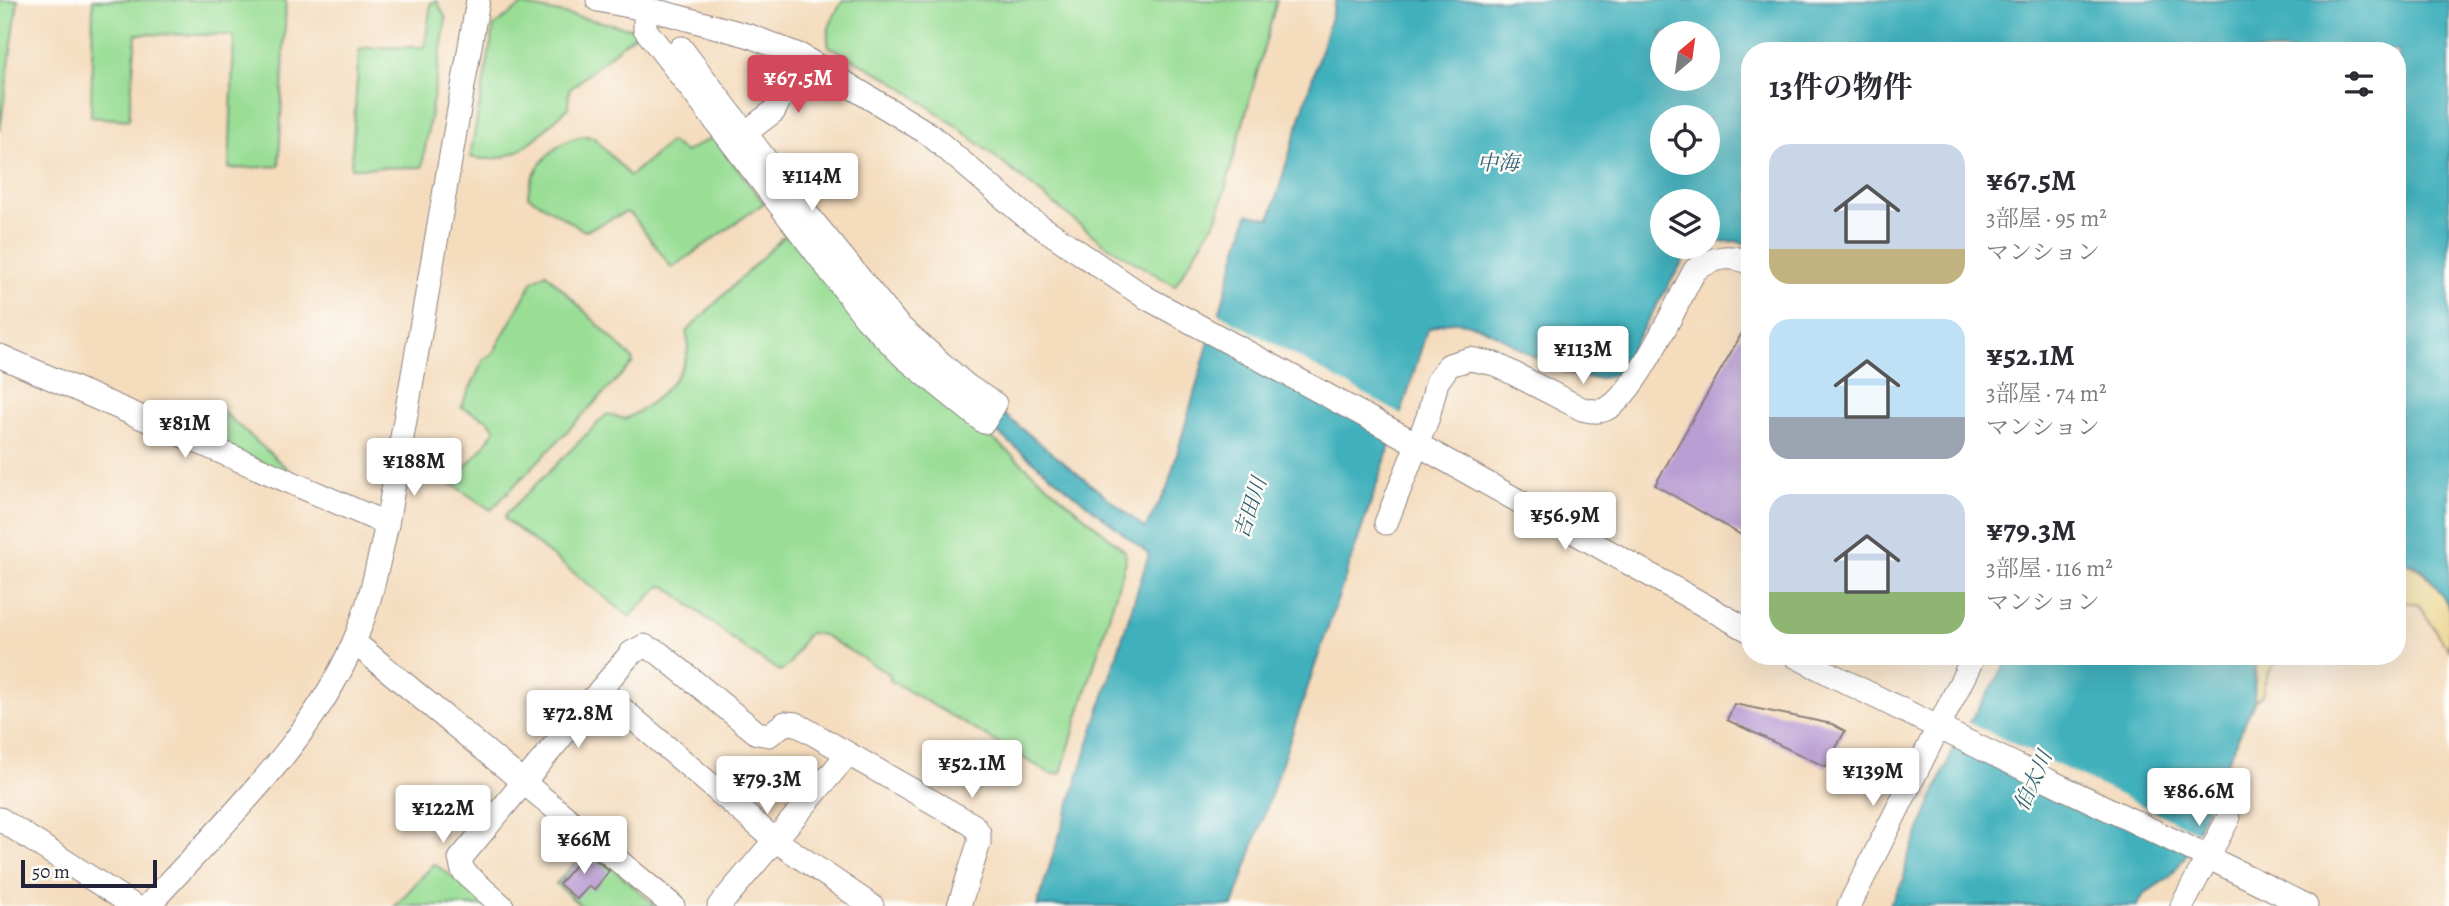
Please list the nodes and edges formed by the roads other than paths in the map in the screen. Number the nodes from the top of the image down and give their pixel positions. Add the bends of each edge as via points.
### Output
1 (478, 0) edge
2 (598, 0) edge
3 (645, 9) junction
4 (681, 48) dead end
5 (801, 56) junction
6 (744, 134) junction
7 (797, 214) junction
8 (1741, 260) edge
9 (0, 356) edge
10 (991, 411) dead end
11 (1409, 440) junction
12 (1385, 523) dead end
13 (387, 524) junction
14 (1741, 626) edge
15 (354, 642) junction
16 (1812, 665) edge
17 (1969, 665) edge
18 (600, 690) junction
19 (1936, 729) junction
20 (848, 754) junction
21 (522, 782) junction
22 (0, 819) edge
23 (2228, 819) dead end
24 (775, 840) junction
25 (2208, 857) junction
26 (134, 906) edge
27 (148, 906) edge
28 (502, 906) edge
29 (673, 906) edge
30 (719, 906) edge
31 (872, 906) edge
32 (959, 906) edge
33 (1849, 906) edge
34 (2182, 906) edge
35 (2306, 906) edge

1 - 13 street
2 - 3 street
3 - 5 street via 750,36
3 - 7 street via 645,29
4 - 6 street
5 - 6 street via 774,111
5 - 11 street via 929,134 1024,215 1145,297
6 - 7 street
7 - 10 street via 878,332 962,392 985,422
8 - 11 street via 1731,256 1711,260 1695,270 1629,390 1608,409 1582,409 1495,365 1470,359 1449,365 1441,374
9 - 13 street
11 - 12 street
11 - 14 street
13 - 15 street
15 - 21 street
15 - 27 street via 291,744
16 - 19 street
17 - 19 street
18 - 20 street via 631,653 644,646 652,648 757,733 769,735 790,722
18 - 21 street
18 - 24 street
19 - 25 street
19 - 33 street
20 - 24 street
20 - 32 street via 977,829 979,843
21 - 28 street via 459,861
21 - 29 street
22 - 26 street
23 - 25 street
24 - 30 street
24 - 31 street
25 - 34 street
25 - 35 street

